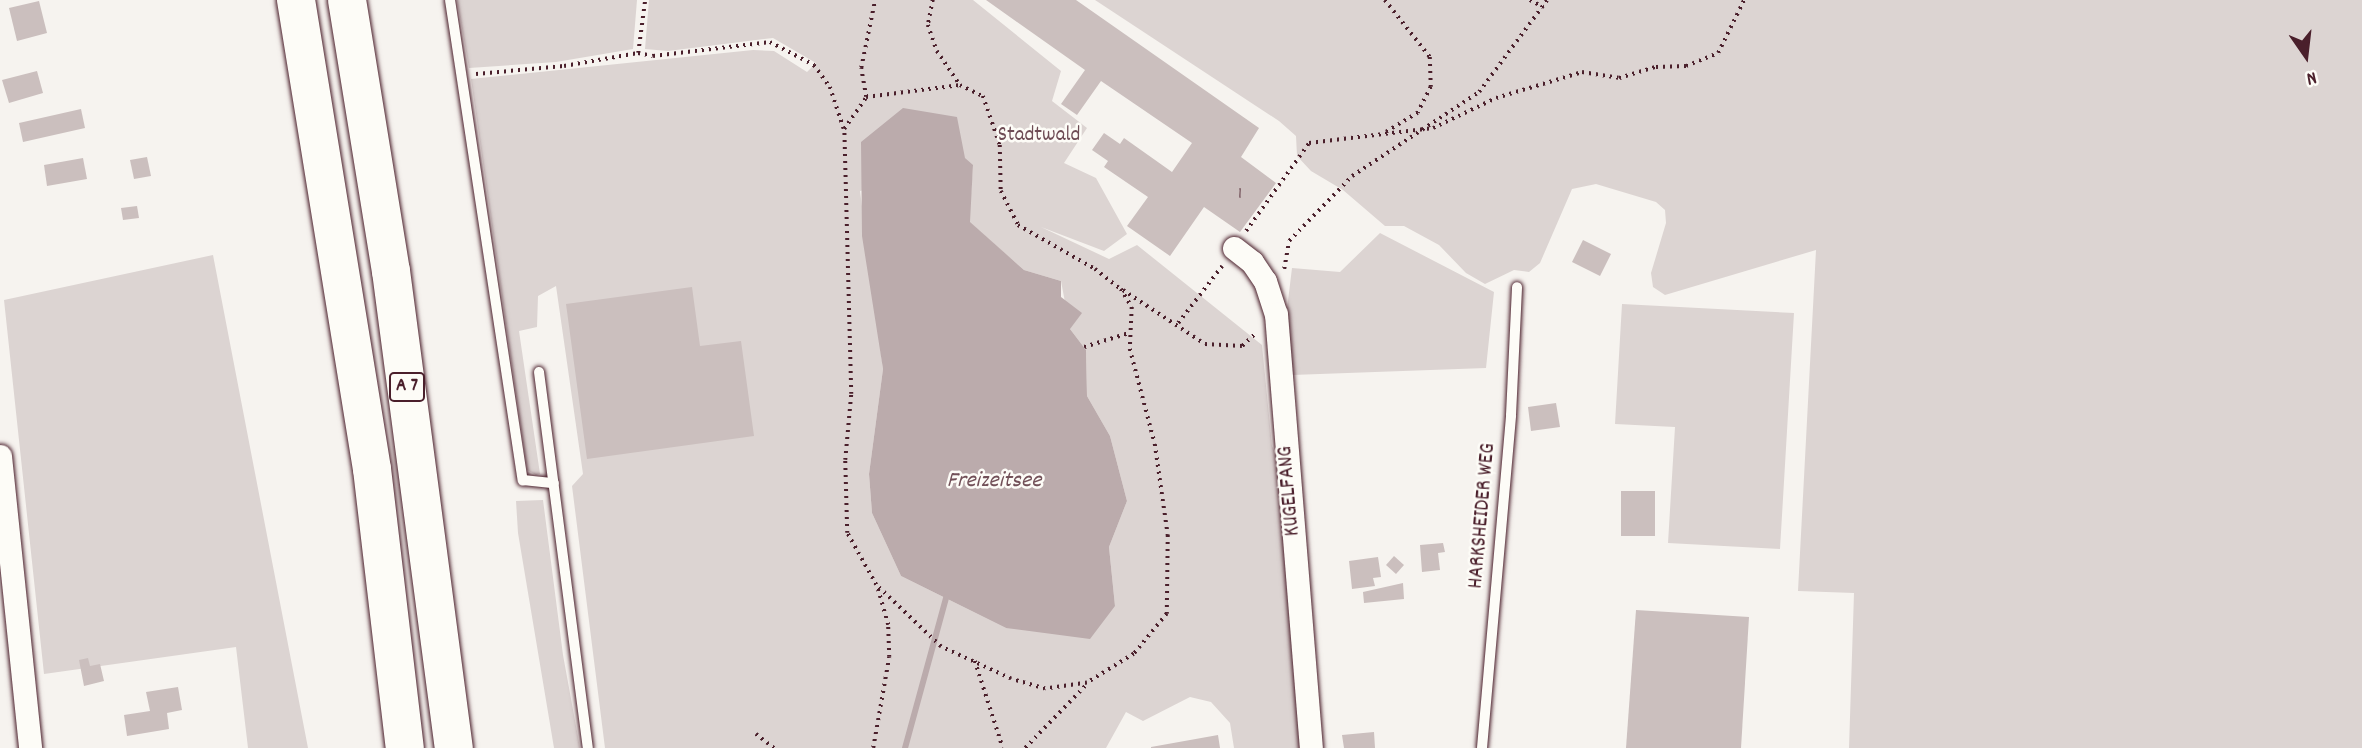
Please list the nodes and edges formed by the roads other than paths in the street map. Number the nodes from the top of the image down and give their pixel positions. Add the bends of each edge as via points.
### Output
1 (296, 0) edge
2 (347, 0) edge
3 (450, 0) edge
4 (1239, 241) road end
5 (1517, 287) dead end
6 (539, 372) dead end
7 (0, 456) edge
8 (554, 483) junction
9 (30, 748) edge
10 (405, 748) edge
11 (454, 748) edge
12 (588, 748) edge
13 (1311, 748) edge
14 (1482, 748) edge

1 - 10 highway, A 7 via 372,469
2 - 11 highway, A 7 via 391,271
3 - 8 lane via 523,480
4 - 13 street, KUGELFANG via 1265,281 1276,314
5 - 14 lane, HARKSHEIDER WEG
6 - 8 lane
7 - 9 street
8 - 12 lane

